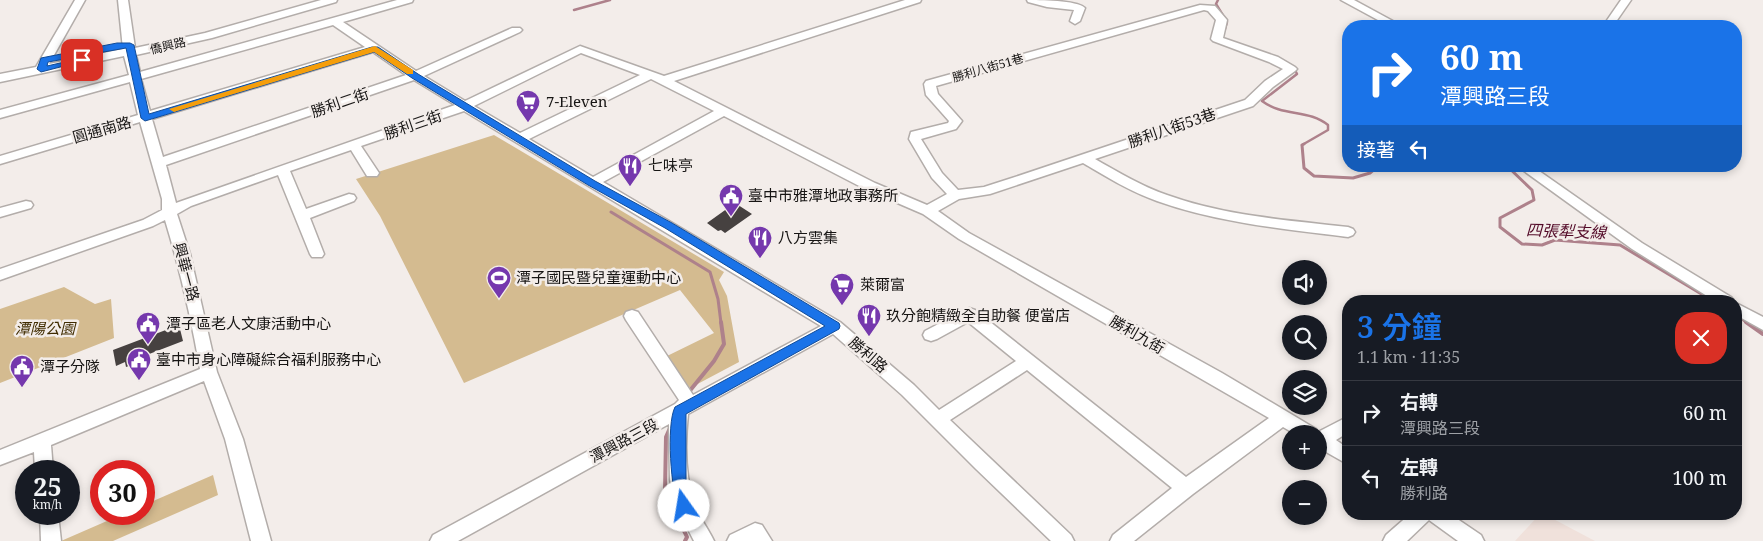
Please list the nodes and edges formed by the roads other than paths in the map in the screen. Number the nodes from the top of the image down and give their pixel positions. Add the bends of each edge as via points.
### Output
1 (80, 0) edge
2 (122, 0) edge
3 (310, 0) edge
4 (332, 0) edge
5 (408, 0) edge
6 (916, 0) edge
7 (1032, 0) edge
8 (1346, 0) edge
9 (1626, 0) edge
10 (1204, 7) joint
11 (1385, 20) edge
12 (1613, 20) edge
13 (334, 21) junction
14 (1076, 22) dead end
15 (516, 30) dead end
16 (130, 48) junction
17 (375, 48) junction
18 (43, 65) junction
19 (0, 70) edge
20 (650, 75) junction
21 (135, 76) junction
22 (415, 76) junction
23 (0, 78) edge
24 (664, 80) junction
25 (465, 106) junction
26 (724, 110) junction
27 (0, 114) edge
28 (145, 118) junction
29 (519, 139) junction
30 (354, 145) junction
31 (790, 145) joint
32 (1083, 158) junction
33 (0, 160) edge
34 (158, 163) junction
35 (283, 170) junction
36 (1531, 172) edge
37 (372, 173) dead end
38 (592, 183) junction
39 (956, 195) junction
40 (349, 198) dead end
41 (26, 205) dead end
42 (169, 211) junction
43 (928, 212) junction
44 (0, 213) edge
45 (302, 216) junction
46 (1348, 232) dead end
47 (317, 254) dead end
48 (0, 276) edge
49 (1715, 295) edge
50 (1742, 312) edge
51 (632, 316) dead end
52 (1763, 324) edge
53 (834, 326) junction
54 (932, 335) dead end
55 (1028, 361) junction
56 (208, 372) junction
57 (680, 404) junction
58 (1282, 418) junction
59 (938, 420) junction
60 (1294, 425) edge
61 (1342, 426) edge
62 (1327, 433) edge
63 (42, 441) junction
64 (1327, 444) edge
65 (1342, 454) edge
66 (0, 458) edge
67 (43, 460) edge
68 (1186, 488) junction
69 (1417, 520) edge
70 (1444, 520) edge
71 (49, 525) edge
72 (758, 536) edge
73 (51, 541) edge
74 (262, 541) edge
75 (440, 541) edge
76 (704, 541) edge
77 (737, 541) edge
78 (1064, 541) edge
79 (1120, 541) edge
80 (1394, 541) edge
81 (1474, 541) edge

1 - 18 street
2 - 16 street, 興華一路
3 - 16 street, 僑興路
4 - 16 street, 僑興路 via 208,36 143,51
5 - 13 street
6 - 24 street
7 - 14 street via 1080,8
8 - 11 street
9 - 12 street
10 - 32 street, 勝利八街53巷 via 1212,8 1222,20 1217,39 1281,61 1291,69 1249,103
10 - 39 street, 勝利八街51巷 via 930,84 932,95 956,121 952,126 916,135 915,139 937,175
13 - 17 street, 勝利路
13 - 21 street
15 - 22 street, 勝利二街
16 - 18 street, 僑興路
16 - 21 street, 興華一路
17 - 22 street, 勝利路
17 - 28 street, 圓通南路
18 - 19 street, 僑興路
18 - 23 street, 僑興路
20 - 24 street, 勝利三街
20 - 25 street, 勝利三街 via 580,49
20 - 29 street
21 - 27 street
21 - 28 street, 興華一路
22 - 25 street, 勝利路
22 - 34 street, 勝利二街
24 - 26 street, 勝利三街
25 - 29 street, 勝利路
25 - 30 street, 勝利三街
26 - 31 street, 勝利三街
26 - 38 street
28 - 33 street, 圓通南路
28 - 34 street, 興華一路
29 - 38 street, 勝利路
30 - 35 street, 勝利三街
30 - 37 street
31 - 43 street, 勝利九街
32 - 39 street, 勝利八街53巷 via 1017,182
32 - 46 street via 1160,198 1194,208
34 - 42 street, 興華一路 via 169,199
35 - 42 street, 勝利三街
35 - 45 street
36 - 49 street via 1631,250
38 - 53 street, 勝利路
39 - 43 street, 勝利八街53巷
40 - 45 street
41 - 44 street
42 - 48 street, 勝利三街 via 140,226
42 - 56 street, 興華一路 via 190,284
43 - 58 street, 勝利九街 via 964,236
45 - 47 street
50 - 52 street
51 - 57 street
53 - 57 street, 潭興路三段
53 - 59 street, 勝利路
54 - 55 street via 968,314
55 - 59 street
55 - 68 street
56 - 63 street
56 - 74 street, 興華一路 via 234,439
57 - 75 street, 潭興路三段
57 - 76 street via 678,480 684,506
58 - 60 street, 勝利九街
58 - 68 street
59 - 78 street, 勝利路
61 - 62 street
63 - 66 street
63 - 67 street
64 - 65 street, 勝利九街
68 - 79 street
69 - 80 street
70 - 81 street
71 - 73 street
72 - 77 street

